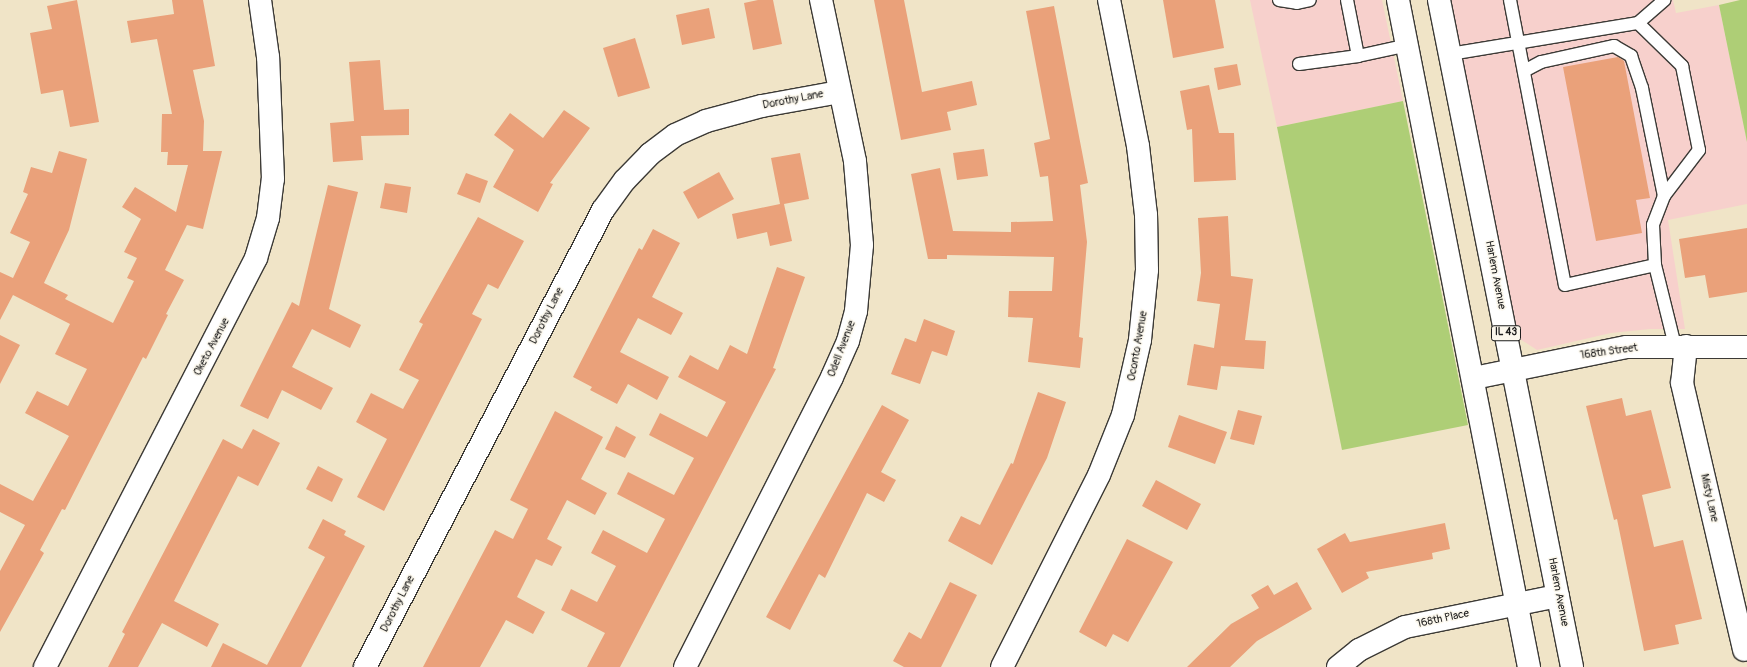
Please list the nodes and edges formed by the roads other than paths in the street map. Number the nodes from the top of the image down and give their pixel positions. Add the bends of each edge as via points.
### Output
1 (260, 0) edge
2 (821, 0) edge
3 (1109, 0) edge
4 (1279, 0) edge
5 (1310, 0) edge
6 (1347, 0) edge
7 (1398, 0) edge
8 (1439, 0) edge
9 (1510, 0) edge
10 (1664, 0) edge
11 (1638, 23) junction
12 (1519, 43) junction
13 (1408, 45) junction
14 (1450, 54) junction
15 (1358, 56) junction
16 (1299, 64) dead end
17 (1524, 71) junction
18 (839, 92) junction
19 (1664, 196) junction
20 (1655, 265) junction
21 (1680, 346) junction
22 (1747, 347) edge
23 (1514, 368) junction
24 (1474, 378) junction
25 (1558, 596) junction
26 (1516, 604) junction
27 (1744, 650) dead end
28 (45, 667) edge
29 (365, 667) edge
30 (685, 667) edge
31 (1002, 667) edge
32 (1338, 667) edge
33 (1529, 667) edge
34 (1572, 667) edge

1 - 28 street, Oketo Avenue via 268,57 273,179 268,218 256,258
2 - 18 street, Odell Avenue
3 - 31 street, Oconto Avenue via 1138,146 1146,215 1147,270 1140,340 1123,415 1099,475
4 - 5 lane via 1296,3
6 - 15 lane
7 - 13 street
8 - 14 street, Harlem Avenue / IL 43
9 - 12 lane
10 - 11 lane
11 - 12 lane
11 - 19 lane via 1682,66 1699,150
12 - 14 lane
12 - 17 lane
13 - 15 lane
13 - 24 street
14 - 23 street, Harlem Avenue / IL 43
15 - 16 lane
17 - 19 lane via 1541,62 1614,46 1631,56 1642,88
17 - 20 lane via 1565,285
18 - 29 street, Dorothy Lane via 762,106 706,121 674,135 650,154 625,180 603,210
18 - 30 street, Odell Avenue via 854,161 862,245 856,311 848,341
19 - 20 lane via 1653,225
20 - 21 lane
21 - 22 street, 168th Street
21 - 23 street, 168th Street via 1627,347
21 - 27 street, Misty Lane via 1682,383
23 - 24 street, 168th Street
23 - 25 street, Harlem Avenue / IL 43
24 - 26 street
25 - 26 street, 168th Place
25 - 34 street, Harlem Avenue / IL 43
26 - 32 street, 168th Place via 1405,627 1359,650
26 - 33 street

